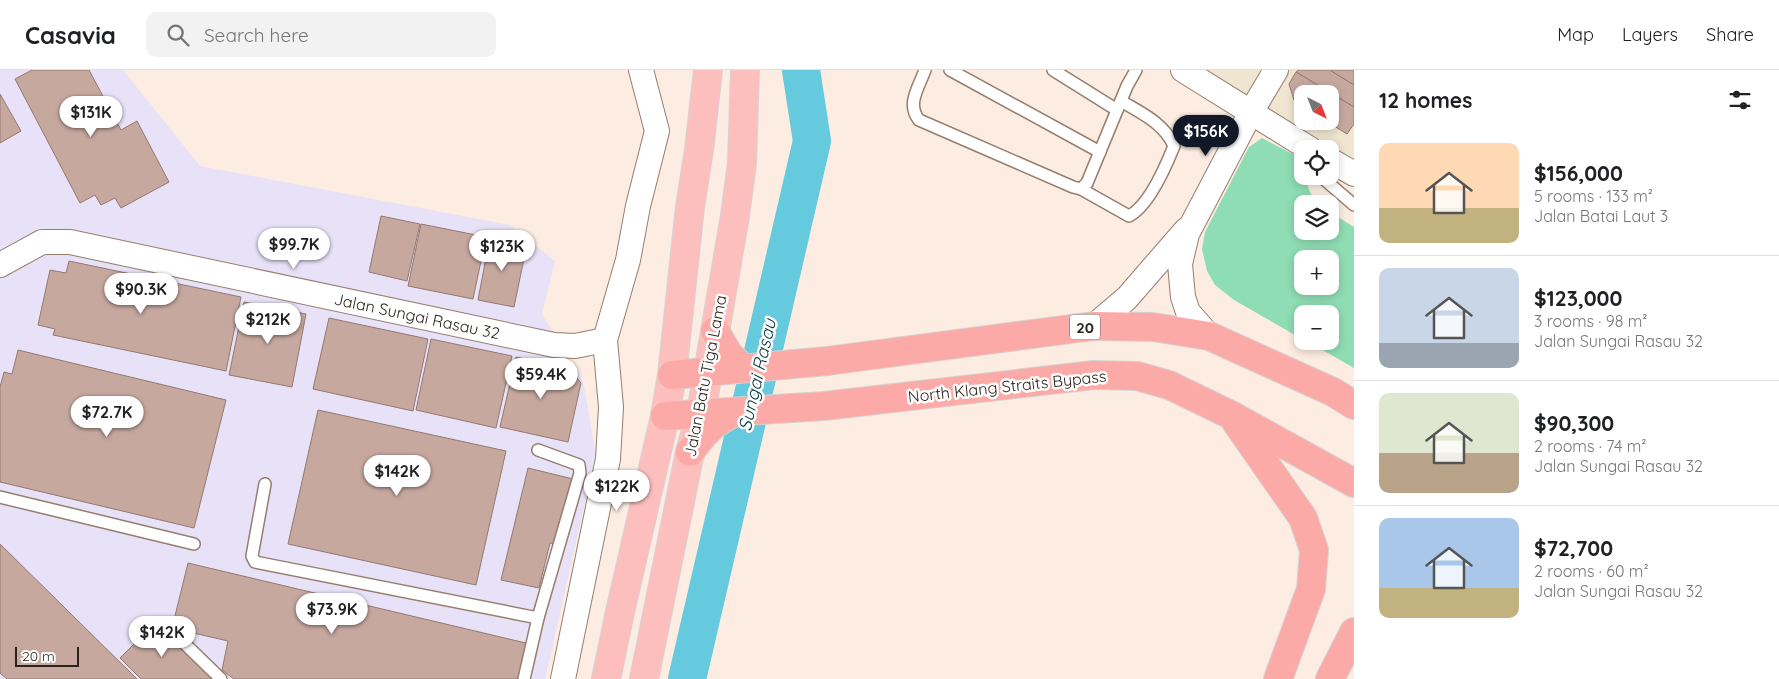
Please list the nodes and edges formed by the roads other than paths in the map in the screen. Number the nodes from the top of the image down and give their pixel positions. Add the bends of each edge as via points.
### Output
1 (642, 70) edge
2 (745, 70) edge
3 (926, 70) edge
4 (950, 70) edge
5 (1053, 70) edge
6 (1136, 70) edge
7 (1183, 70) edge
8 (1276, 70) edge
9 (704, 76) edge
10 (1119, 105) junction
11 (1251, 112) junction
12 (1296, 140) edge
13 (1100, 152) junction
14 (1341, 168) edge
15 (1081, 189) junction
16 (1354, 205) edge
17 (1194, 220) junction
18 (0, 265) edge
19 (1094, 326) junction
20 (1209, 336) junction
21 (605, 340) junction
22 (728, 366) junction
23 (672, 375) junction
24 (1347, 395) edge
25 (721, 413) junction
26 (1231, 415) junction
27 (664, 416) junction
28 (538, 450) dead end
29 (1354, 483) edge
30 (265, 484) dead end
31 (0, 497) edge
32 (194, 544) dead end
33 (538, 618) junction
34 (1354, 632) edge
35 (184, 642) dead end
36 (221, 679) edge
37 (524, 679) edge
38 (563, 679) edge
39 (606, 679) edge
40 (644, 679) edge
41 (1278, 679) edge
42 (1330, 679) edge

1 - 21 street via 657,131 628,260
2 - 22 main road, Jalan Batu Tiga Lama via 742,163 715,332
3 - 15 lane via 912,103 913,113 919,120
4 - 13 lane
5 - 10 lane
6 - 10 lane
7 - 11 street
8 - 11 street
9 - 23 main road, Jalan Batu Tiga Lama
10 - 13 lane
10 - 15 lane via 1160,125 1174,146 1169,159 1146,201 1129,216
11 - 12 street
11 - 17 street
13 - 15 lane via 1086,186
14 - 16 lane via 1325,180
17 - 19 street via 1128,298
17 - 20 street via 1180,264 1183,297 1188,312
18 - 21 street, Jalan Sungai Rasau 32 via 42,242 70,242 554,345 575,346
19 - 20 highway, 20 via 1153,327
19 - 22 highway, 20 via 827,361
20 - 24 highway, 20
21 - 38 street via 611,407 608,459
22 - 23 highway, 20
22 - 25 main road, Jalan Batu Tiga Lama
23 - 27 main road, Jalan Batu Tiga Lama
25 - 26 highway, North Klang Straits Bypass via 824,406 1094,375 1137,376 1169,384
25 - 27 highway, North Klang Straits Bypass
25 - 40 main road, Jalan Batu Tiga Lama via 690,452
26 - 29 highway, North Klang Straits Bypass
26 - 41 highway via 1302,518 1314,550 1311,589
27 - 39 main road, Jalan Batu Tiga Lama
28 - 33 lane via 579,464 580,473
30 - 33 lane via 252,556 255,562
31 - 32 lane
33 - 37 lane
34 - 42 highway
35 - 36 lane

